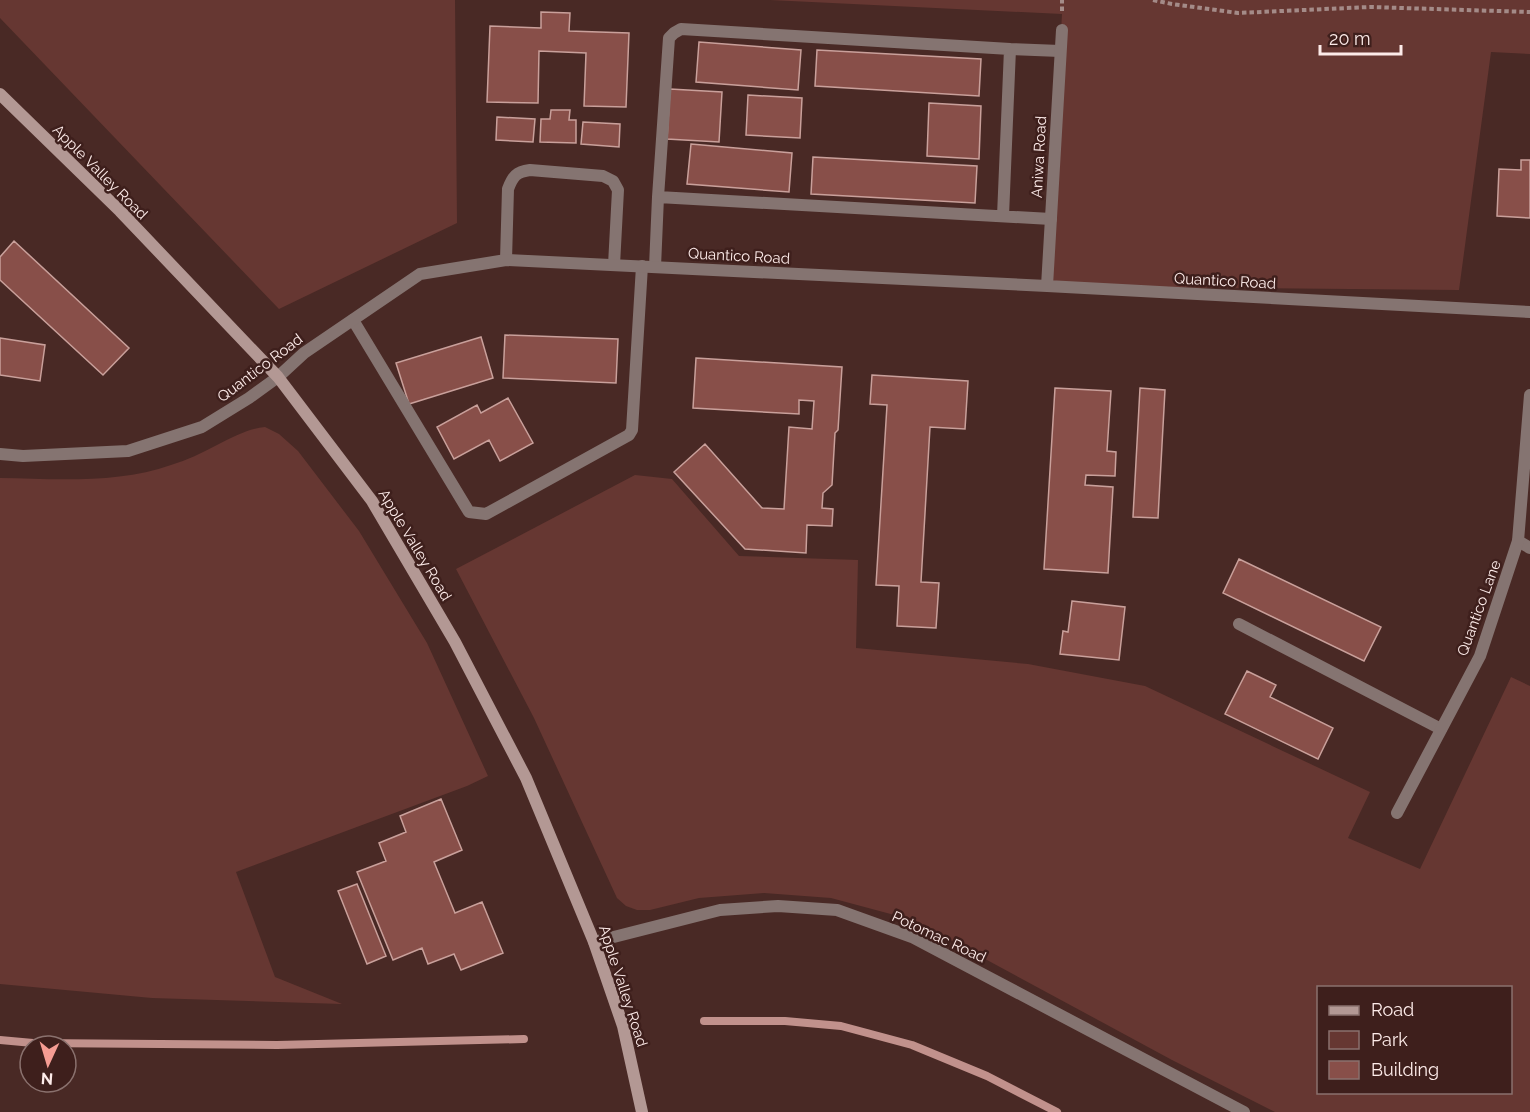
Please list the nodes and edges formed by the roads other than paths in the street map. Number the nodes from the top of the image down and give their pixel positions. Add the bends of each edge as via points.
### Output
1 (1062, 30) dead end
2 (1010, 49) junction
3 (1060, 51) junction
4 (0, 94) edge
5 (658, 197) junction
6 (1004, 216) junction
7 (1051, 219) junction
8 (506, 260) junction
9 (614, 265) junction
10 (648, 267) junction
11 (1047, 286) junction
12 (1530, 312) edge
13 (353, 320) junction
14 (278, 376) junction
15 (1530, 395) edge
16 (0, 454) edge
17 (1518, 541) junction
18 (1530, 548) edge
19 (1239, 624) dead end
20 (1441, 729) junction
21 (1397, 813) dead end
22 (594, 942) junction
23 (642, 1112) edge
24 (1244, 1112) edge

1 - 3 street, Aniwa Road
2 - 3 street
2 - 5 street via 681,29 669,38
2 - 6 street
3 - 7 street, Aniwa Road
4 - 14 main road, Apple Valley Road via 120,211
5 - 6 street
5 - 10 street
6 - 7 street
7 - 11 street, Aniwa Road
8 - 9 street, Quantico Road
8 - 9 street via 508,189 520,171 530,170 603,176 613,181 618,190
8 - 13 street, Quantico Road via 420,274
9 - 10 street, Quantico Road
10 - 11 street, Quantico Road
10 - 13 street via 629,435 486,514 469,512
11 - 12 street, Quantico Road
13 - 14 street, Quantico Road
14 - 16 street, Quantico Road via 202,427 128,451
14 - 22 main road, Apple Valley Road via 372,501 455,642 526,778
15 - 17 street, Quantico Lane
17 - 18 street
17 - 20 street, Quantico Lane via 1480,656
19 - 20 street
20 - 21 street, Quantico Lane
22 - 23 main road, Apple Valley Road via 623,1026
22 - 24 street, Potomac Road via 720,910 778,906 837,910 912,937

